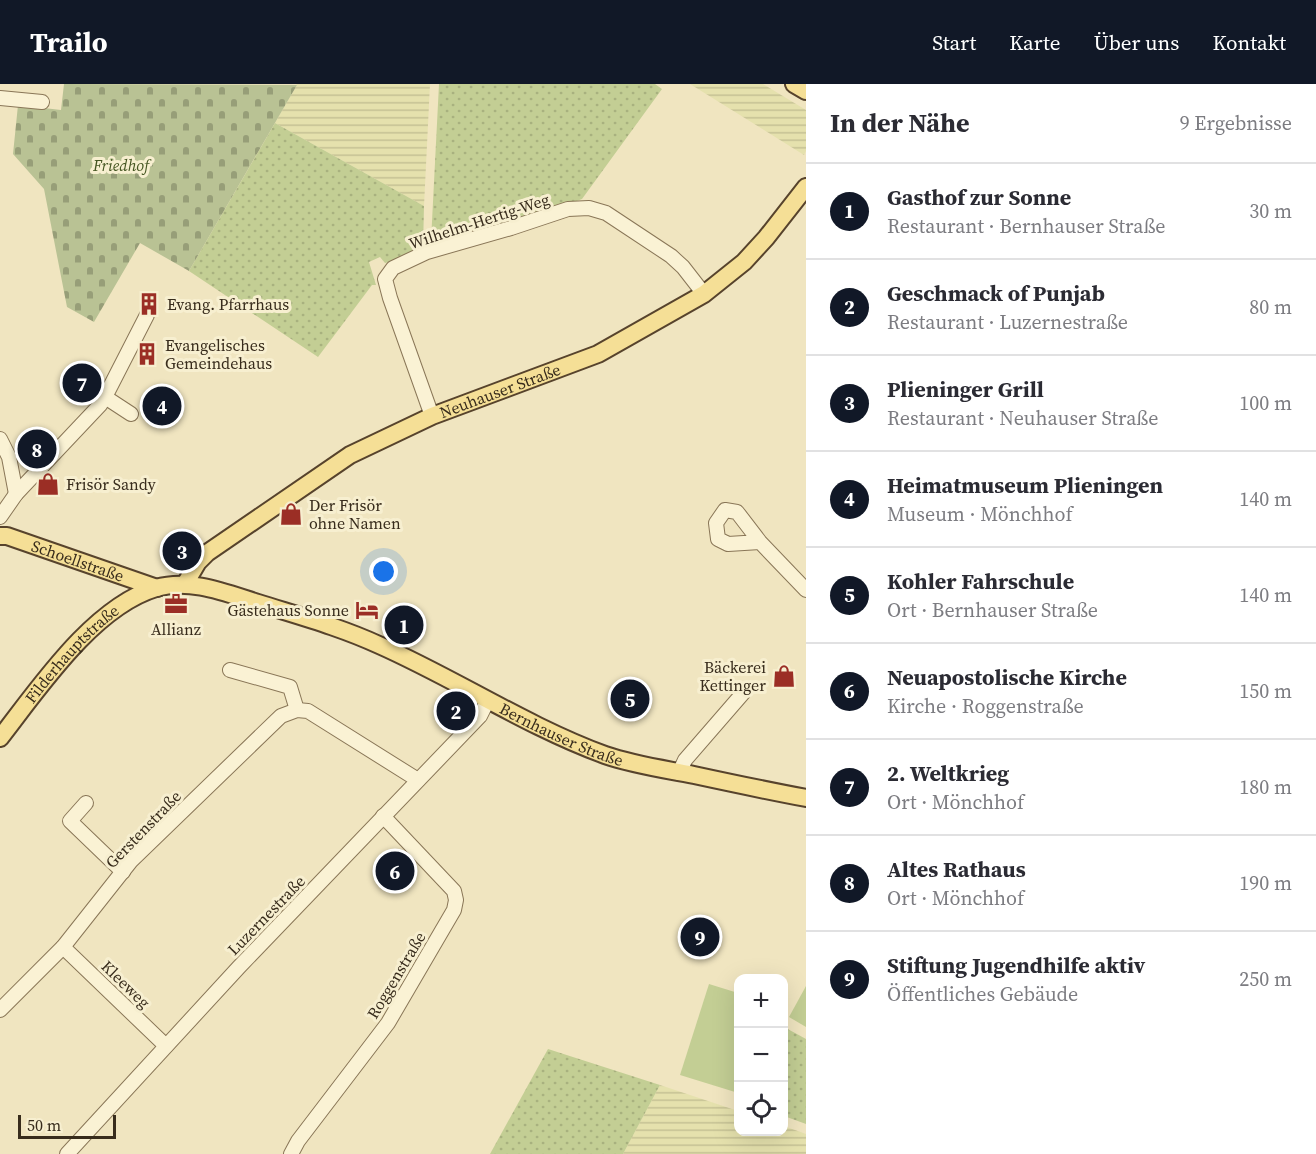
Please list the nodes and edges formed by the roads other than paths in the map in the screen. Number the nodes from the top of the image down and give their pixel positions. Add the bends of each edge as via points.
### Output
1 (794, 84) edge
2 (806, 91) edge
3 (0, 98) edge
4 (42, 102) dead end
5 (806, 187) edge
6 (704, 294) junction
7 (147, 315) dead end
8 (105, 397) junction
9 (130, 414) dead end
10 (432, 417) junction
11 (0, 439) edge
12 (16, 494) junction
13 (2, 515) edge
14 (4, 536) edge
15 (760, 542) dead end
16 (127, 578) junction
17 (185, 584) junction
18 (157, 588) junction
19 (806, 590) edge
20 (128, 599) junction
21 (230, 670) dead end
22 (744, 692) dead end
23 (488, 700) junction
24 (297, 710) junction
25 (0, 738) edge
26 (679, 773) junction
27 (418, 780) junction
28 (806, 798) edge
29 (86, 803) dead end
30 (383, 816) junction
31 (123, 872) junction
32 (63, 947) junction
33 (0, 1010) edge
34 (166, 1046) junction
35 (67, 1154) edge
36 (291, 1154) edge

1 - 2 main road
3 - 4 street
5 - 6 main road, Neuhauser Straße via 744,262
6 - 10 main road, Neuhauser Straße via 598,354
6 - 10 street, Wilhelm-Hertig-Weg via 671,256 606,213 589,208 568,209 427,252 393,268 385,279
7 - 8 street
8 - 9 street
8 - 12 street
10 - 17 main road, Neuhauser Straße via 350,455 233,534 198,562
11 - 12 street via 9,457
12 - 13 street
13 - 14 street
14 - 16 main road, Schoellstraße
15 - 19 street
16 - 18 main road, Schoellstraße
16 - 20 main road
17 - 18 main road, Bernhauser Straße
17 - 23 main road, Bernhauser Straße via 216,590 350,633
18 - 20 main road, Filderhauptstraße
20 - 25 main road, Filderhauptstraße via 64,657
21 - 24 street via 290,687
22 - 26 street via 685,760
23 - 26 main road, Bernhauser Straße via 602,754
23 - 27 street, Luzernestraße via 480,716
24 - 27 street via 308,711
24 - 31 street, Gerstenstraße via 281,716
26 - 28 main road, Bernhauser Straße
27 - 30 street, Luzernestraße
29 - 31 street via 70,821
30 - 34 street, Luzernestraße
30 - 36 street, Roggenstraße via 454,891 454,910 388,1023
31 - 32 street, Gerstenstraße
32 - 33 street, Gerstenstraße
32 - 34 street, Kleeweg
34 - 35 street, Luzernestraße

